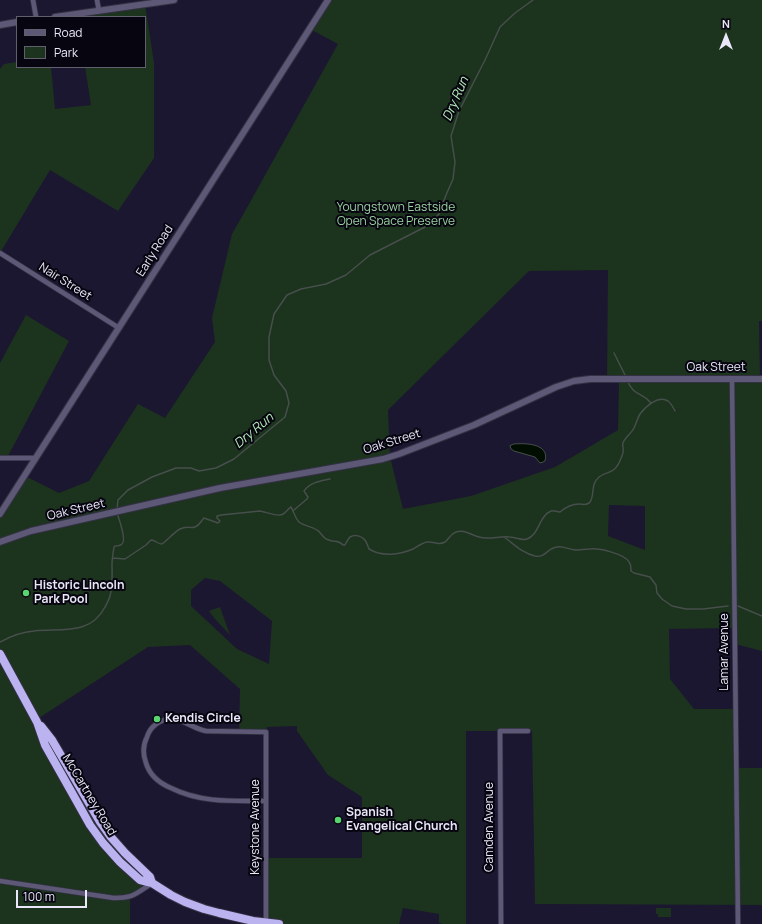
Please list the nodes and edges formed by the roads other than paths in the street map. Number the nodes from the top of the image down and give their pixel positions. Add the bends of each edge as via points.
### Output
1 (33, 0) edge
2 (97, 0) edge
3 (174, 0) edge
4 (328, 0) edge
5 (155, 1) edge
6 (99, 11) junction
7 (36, 16) edge
8 (62, 16) edge
9 (16, 22) edge
10 (0, 25) edge
11 (0, 253) edge
12 (119, 328) junction
13 (732, 379) junction
14 (762, 379) edge
15 (0, 458) edge
16 (36, 458) junction
17 (0, 514) edge
18 (0, 542) edge
19 (0, 654) edge
20 (528, 731) dead end
21 (266, 801) junction
22 (0, 881) edge
23 (152, 883) junction
24 (266, 922) junction
25 (279, 924) edge
26 (501, 924) edge
27 (738, 924) edge

1 - 7 street
2 - 6 street
3 - 5 street
4 - 12 street, Early Road
5 - 6 street
6 - 8 street
9 - 10 street
11 - 12 street, Nair Street
12 - 16 street, Early Road
13 - 14 street, Oak Street
13 - 18 street, Oak Street via 580,380 540,394 474,425 383,459 220,488 31,531
13 - 27 street, Lamar Avenue
15 - 16 street
16 - 17 street, Early Road
19 - 23 highway, McCartney Road via 36,720 52,740 97,817 125,854 150,877
20 - 26 street, Camden Avenue via 500,731
21 - 21 street, Keystone Avenue via 210,800 163,785 146,766 145,740 151,728 159,722 174,719 206,731 266,732
21 - 24 street, Keystone Avenue
22 - 23 street via 114,898 132,896
23 - 24 highway, McCartney Road via 171,895 204,909
24 - 25 highway, McCartney Road

